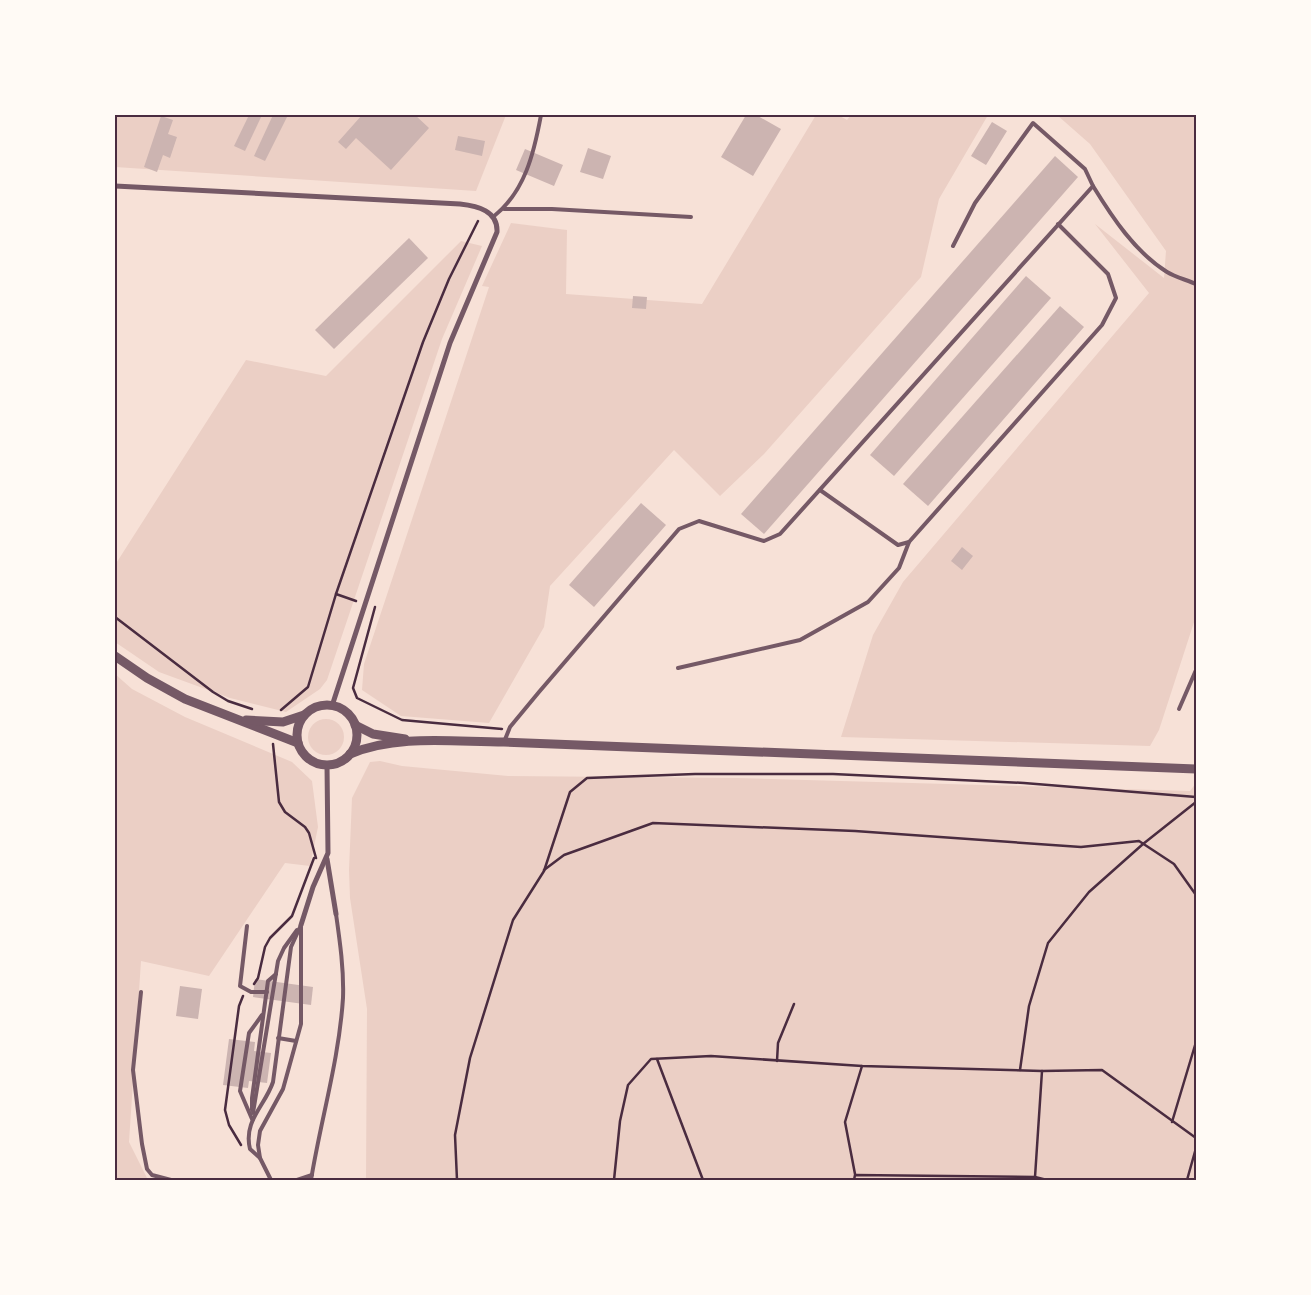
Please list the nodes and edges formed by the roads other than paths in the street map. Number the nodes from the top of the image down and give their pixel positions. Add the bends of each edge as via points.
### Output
1 (541, 115) edge
2 (115, 186) edge
3 (1093, 186) junction
4 (504, 209) junction
5 (691, 217) dead end
6 (493, 218) junction
7 (1058, 224) junction
8 (953, 246) dead end
9 (1196, 284) edge
10 (820, 490) junction
11 (909, 542) junction
12 (115, 656) edge
13 (678, 668) dead end
14 (1196, 670) edge
15 (332, 706) junction
16 (1179, 710) dead end
17 (305, 715) junction
18 (241, 720) junction
19 (354, 725) junction
20 (418, 741) junction
21 (504, 742) junction
22 (298, 743) junction
23 (350, 754) junction
24 (327, 765) junction
25 (1196, 768) edge
26 (327, 859) junction
27 (336, 914) joint
28 (301, 925) junction
29 (247, 926) dead end
30 (276, 974) junction
31 (140, 992) dead end
32 (267, 992) junction
33 (263, 1013) junction
34 (278, 1038) junction
35 (296, 1041) junction
36 (252, 1119) junction
37 (260, 1158) junction
38 (312, 1178) edge
39 (171, 1180) edge
40 (271, 1180) edge
41 (276, 1180) edge
42 (286, 1180) edge
43 (297, 1180) edge

1 - 4 lane via 533,155 522,182
2 - 6 street via 460,204 484,209
3 - 7 lane
3 - 8 lane via 1085,169 1034,123 975,203
3 - 9 lane via 1112,217 1145,252 1167,272
4 - 5 lane
4 - 6 lane
6 - 15 street via 496,232 447,351
7 - 10 lane
7 - 11 lane via 1108,274 1116,298 1102,324
10 - 11 lane via 898,545
10 - 21 lane via 780,534 764,541 699,521 679,529 509,730
11 - 13 lane via 899,568 868,602 800,640
12 - 18 street via 185,699
14 - 16 lane
15 - 17 street via 316,707
15 - 19 street via 346,712
17 - 18 street via 283,722
17 - 22 street via 298,726
18 - 22 street
19 - 20 street via 373,734
19 - 23 street via 356,743
20 - 21 street
20 - 23 street via 368,748
21 - 25 street
22 - 24 street via 307,758
23 - 24 street
24 - 26 street
26 - 27 street
26 - 28 street via 313,887
27 - 38 lane via 343,997
28 - 30 lane via 284,948
28 - 34 lane via 291,947
28 - 35 lane via 302,1007
29 - 32 lane via 240,986 251,992
30 - 32 lane via 268,981
30 - 36 lane
31 - 39 lane via 133,1070 142,1144 152,1175
32 - 33 lane
33 - 36 lane
33 - 36 lane via 249,1033 240,1091
34 - 35 lane
34 - 36 lane via 273,1082
35 - 37 lane via 283,1089 260,1131
36 - 37 lane via 248,1143
37 - 40 lane
38 - 43 lane
41 - 42 lane

